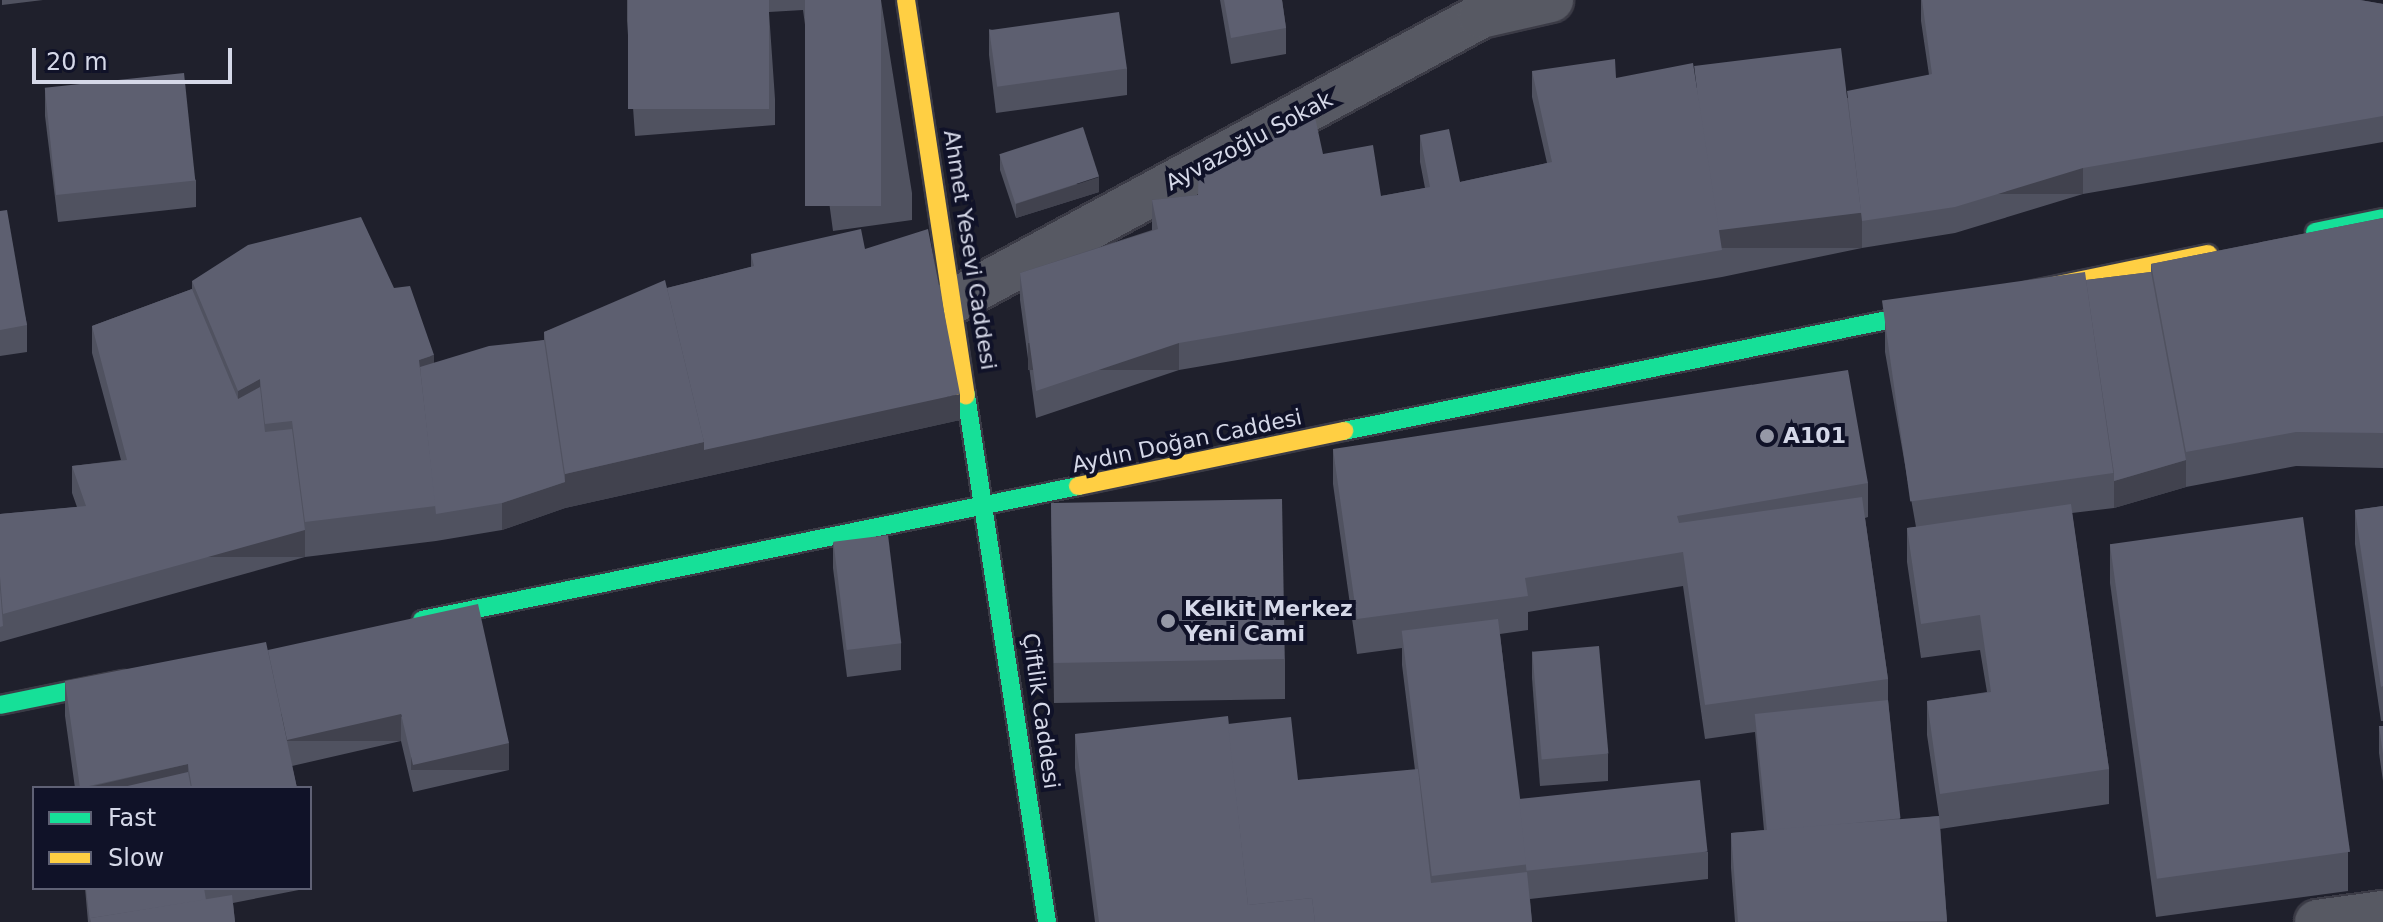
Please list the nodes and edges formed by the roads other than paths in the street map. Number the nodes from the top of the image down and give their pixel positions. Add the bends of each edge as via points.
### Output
1 (906, 0) edge
2 (1551, 0) edge
3 (2383, 218) edge
4 (2290, 237) edge
5 (2228, 250) edge
6 (2011, 295) edge
7 (954, 301) junction
8 (1964, 304) edge
9 (988, 507) junction
10 (408, 623) edge
11 (141, 677) edge
12 (0, 705) edge
13 (2383, 913) edge
14 (1047, 922) edge
15 (2317, 922) edge

1 - 7 main road, Ahmet Yesevi Caddesi
2 - 7 street, Ayvazoğlu Sokak via 1481,16
3 - 4 main road
5 - 6 main road
7 - 9 main road, Ahmet Yesevi Caddesi
8 - 9 main road, Aydın Doğan Caddesi
9 - 10 main road, Aydın Doğan Caddesi
9 - 14 main road, Çiftlik Caddesi
11 - 12 main road
13 - 15 street

